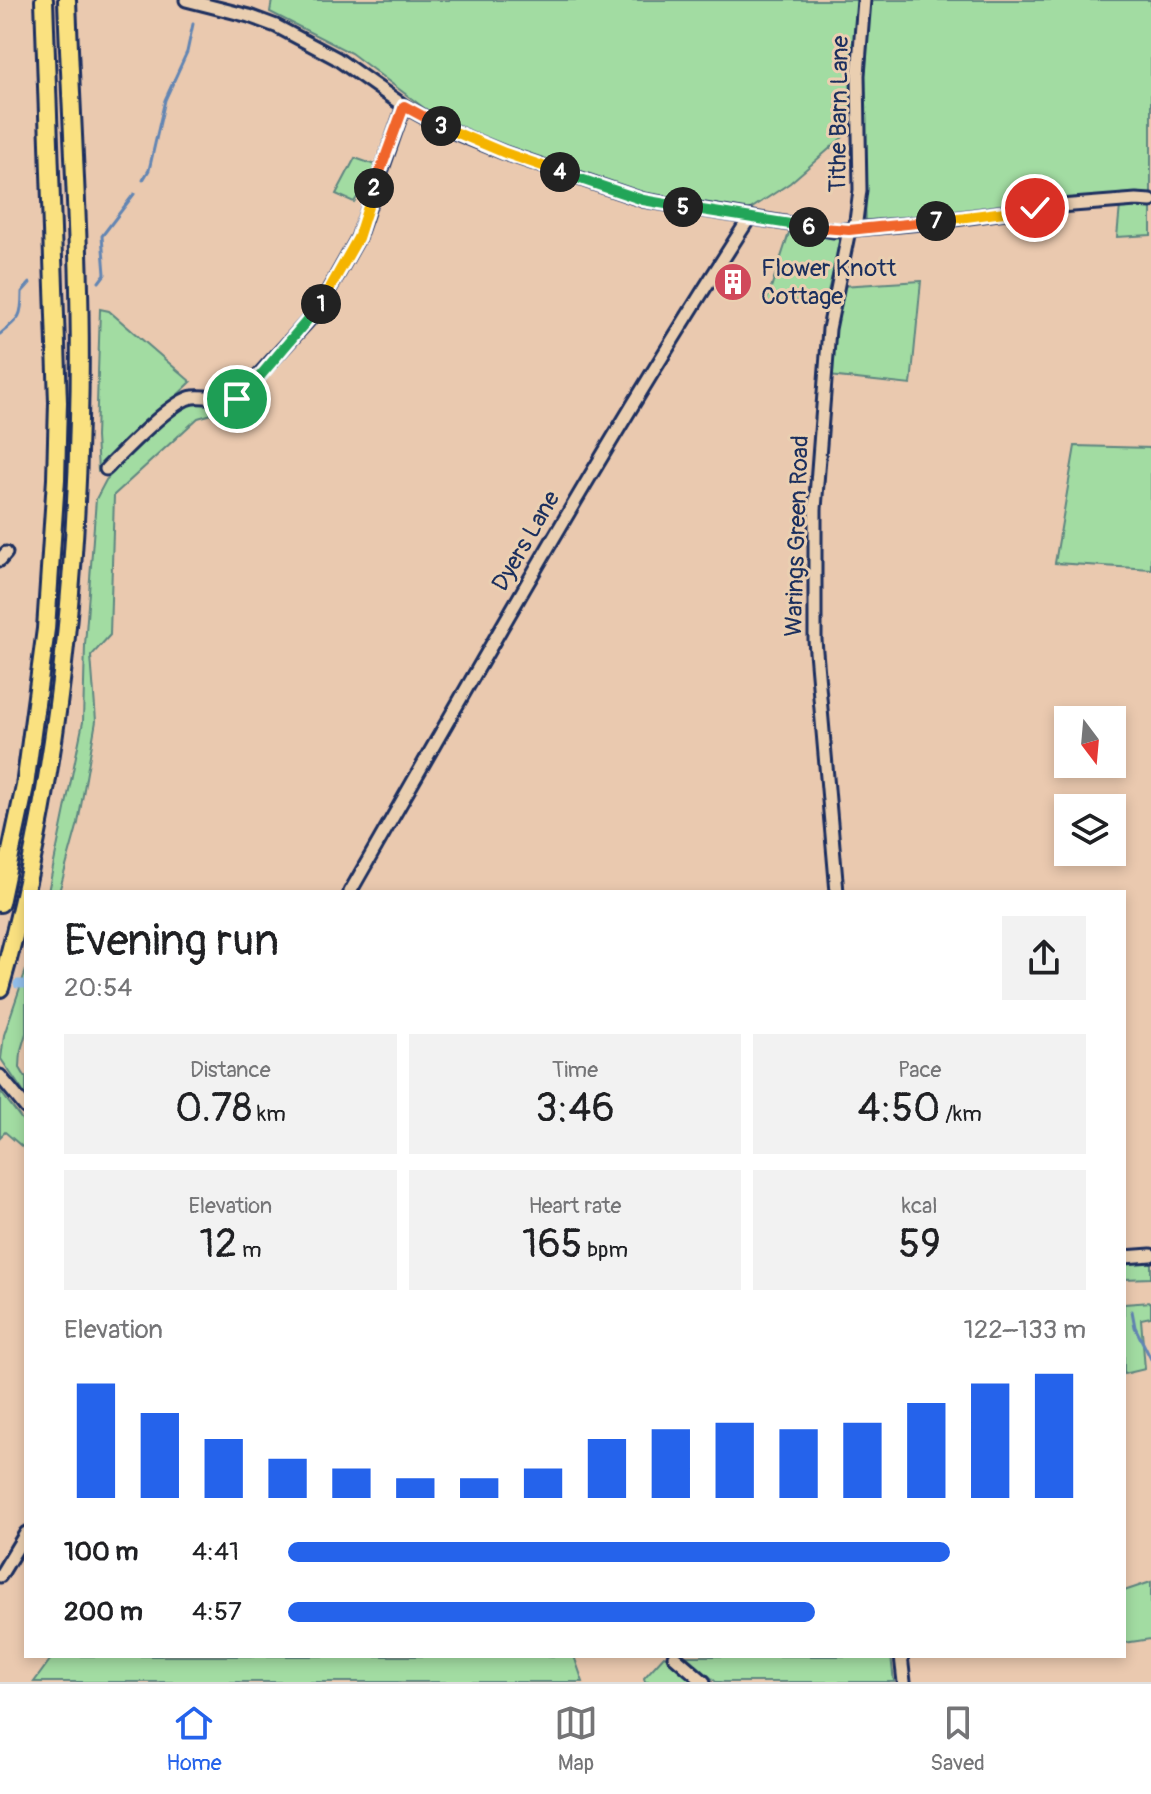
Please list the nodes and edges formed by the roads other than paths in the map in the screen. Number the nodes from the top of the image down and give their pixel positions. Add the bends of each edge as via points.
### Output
1 (44, 0) edge
2 (67, 0) edge
3 (186, 0) edge
4 (864, 0) edge
5 (404, 106) junction
6 (1151, 201) edge
7 (750, 217) junction
8 (852, 230) junction
9 (106, 469) dead end
10 (351, 890) edge
11 (837, 890) edge
12 (0, 903) edge
13 (0, 988) edge
14 (0, 1076) edge
15 (24, 1106) edge
16 (1151, 1255) edge
17 (1126, 1257) edge
18 (24, 1536) edge
19 (0, 1576) edge
20 (676, 1658) edge
21 (901, 1658) edge
22 (704, 1682) edge
23 (904, 1682) edge

1 - 12 highway via 56,479 46,629 25,786
2 - 13 highway via 79,298 74,523 63,662 45,789
3 - 5 street via 276,26 336,58
4 - 8 street, Tithe Barn Lane via 857,116 860,190
5 - 7 street via 505,153 643,200
5 - 9 street via 358,238 317,311 237,399 183,400
6 - 8 street via 1035,208
7 - 8 street
7 - 10 street, Dyers Lane via 586,481
8 - 11 street, Warings Green Road via 829,329 814,540 815,640
14 - 15 street
16 - 17 street
18 - 19 street
20 - 22 street
21 - 23 street

